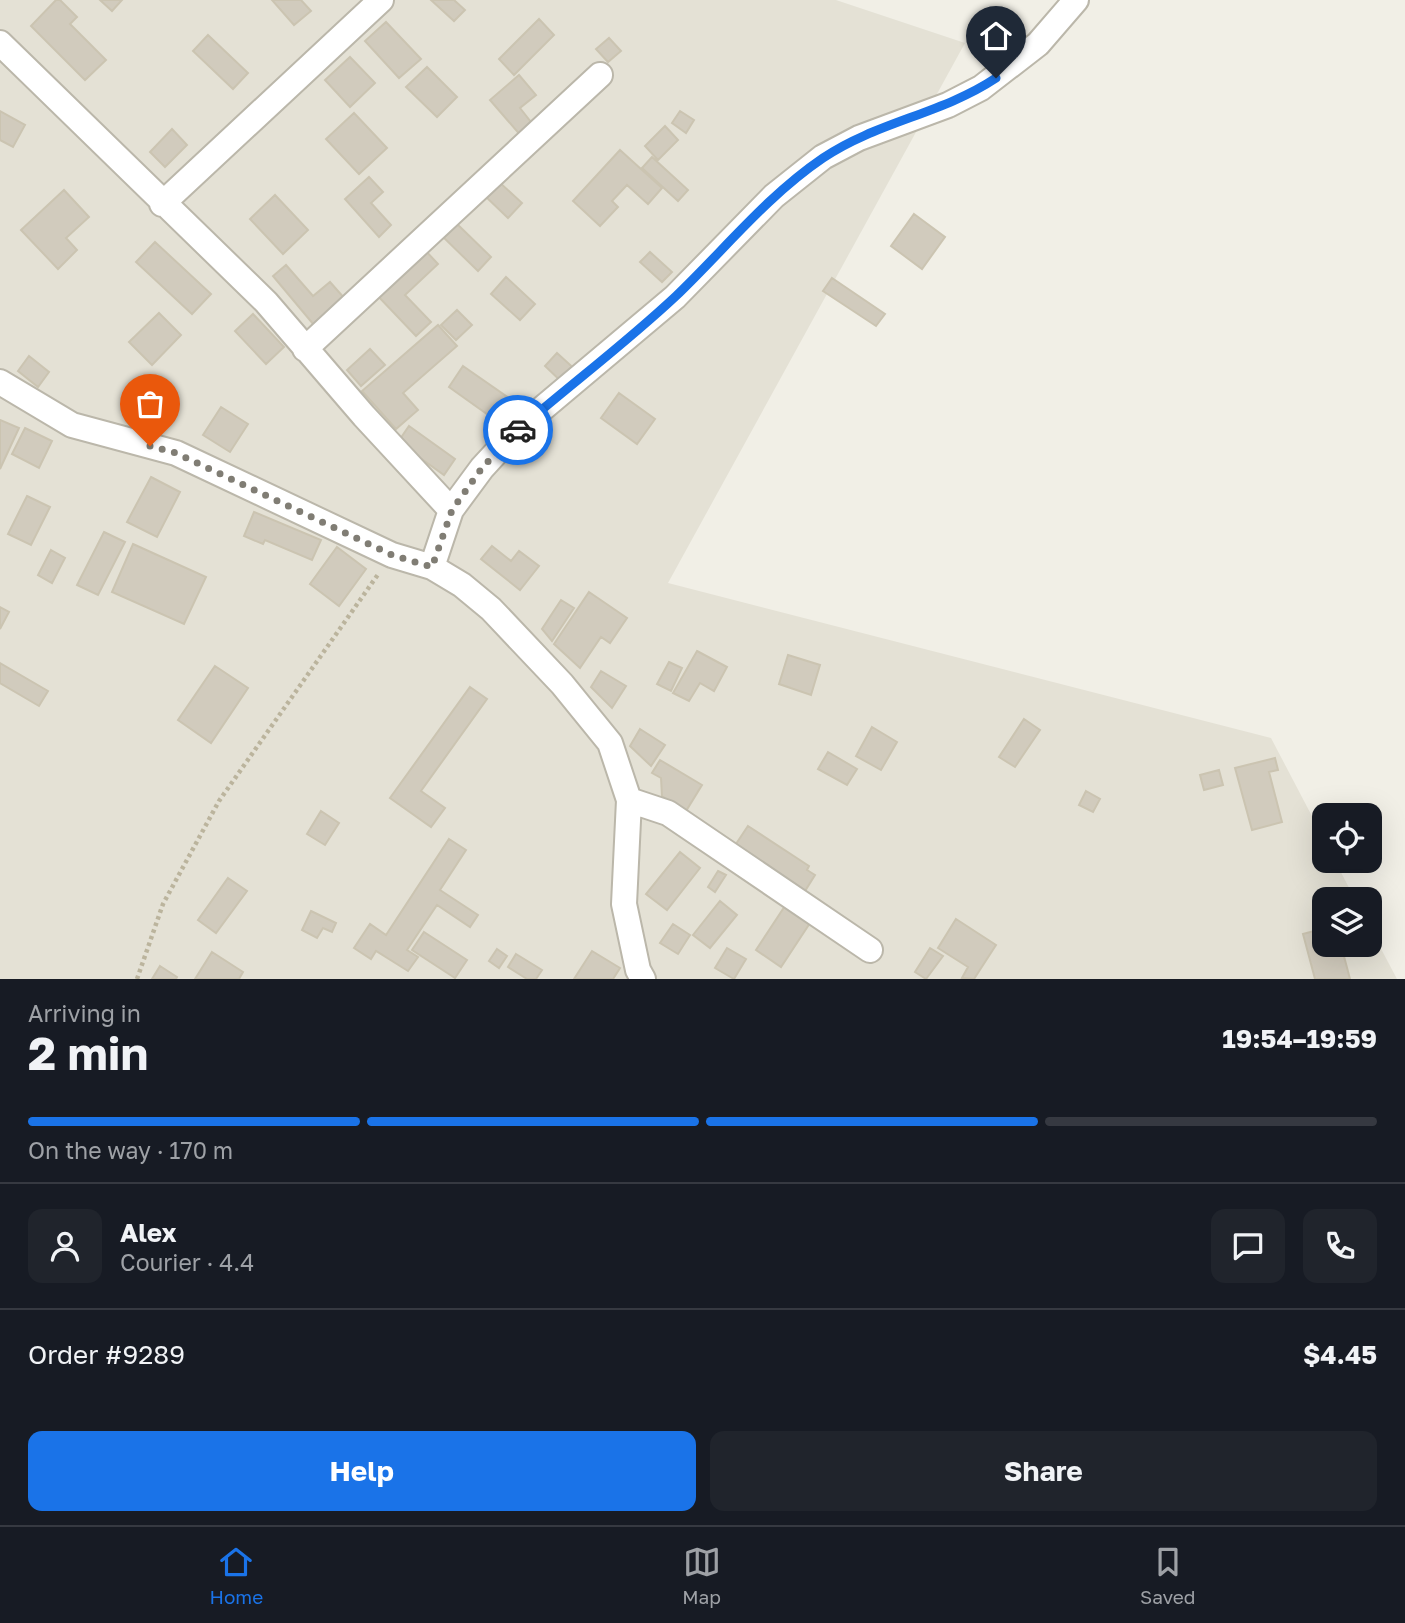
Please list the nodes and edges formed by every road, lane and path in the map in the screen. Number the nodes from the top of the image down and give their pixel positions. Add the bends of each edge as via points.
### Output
1 (381, 0) edge
2 (1076, 0) edge
3 (0, 43) edge
4 (600, 75) dead end
5 (162, 204) junction
6 (306, 349) junction
7 (0, 382) edge
8 (452, 510) junction
9 (392, 555) junction
10 (432, 567) junction
11 (629, 800) junction
12 (870, 950) dead end
13 (137, 979) edge
14 (643, 979) edge

1 - 5 street
2 - 8 street via 1038,44 981,88 859,138 823,157 774,196 675,297 518,429
3 - 5 street
4 - 6 street
5 - 6 street via 265,302
6 - 8 street
7 - 9 street via 72,425 176,453
8 - 10 street
9 - 10 street
9 - 13 path via 219,801 163,904
10 - 11 street via 491,609 562,684 610,743
11 - 12 street via 668,813
11 - 14 street via 624,904

